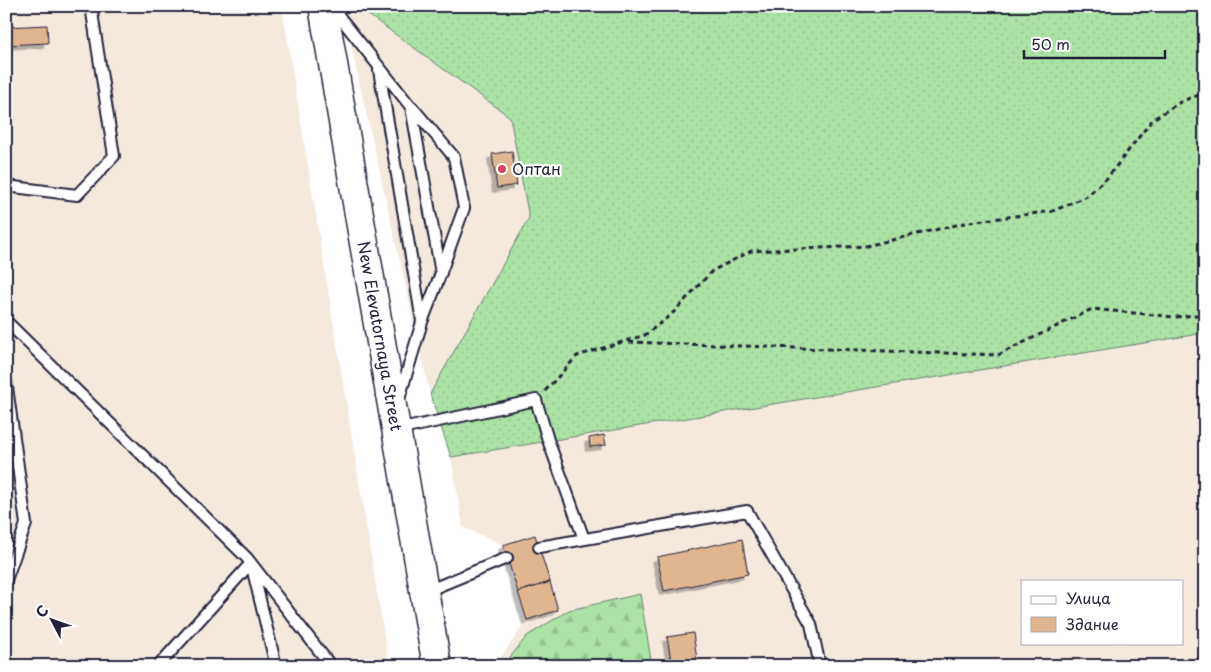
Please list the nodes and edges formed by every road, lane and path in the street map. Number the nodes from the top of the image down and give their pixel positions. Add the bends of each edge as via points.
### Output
1 (91, 6) edge
2 (323, 6) edge
3 (331, 6) edge
4 (379, 68) junction
5 (1205, 93) edge
6 (412, 107) junction
7 (6, 186) edge
8 (440, 273) junction
9 (1205, 314) edge
10 (6, 321) edge
11 (422, 322) junction
12 (625, 342) junction
13 (6, 380) edge
14 (536, 400) junction
15 (395, 423) junction
16 (584, 539) junction
17 (539, 547) dead end
18 (507, 558) dead end
19 (251, 563) junction
20 (6, 580) edge
21 (423, 592) junction
22 (158, 666) edge
23 (276, 666) edge
24 (331, 666) edge
25 (437, 666) edge
26 (820, 666) edge

1 - 7 lane via 114,156 77,194
2 - 15 main road, New Elevatornaya Street
3 - 4 lane
4 - 6 lane
4 - 11 lane
5 - 12 path via 1182,101 1153,119 1107,178 1085,197 1061,208 969,222 866,246 751,251 712,271 672,314 645,335
6 - 8 lane
6 - 8 lane via 454,157 464,208
8 - 11 lane
9 - 12 path via 1175,317 1092,309 998,355
10 - 19 lane
11 - 15 lane
12 - 14 path via 577,356
13 - 20 lane via 26,524
14 - 15 lane
14 - 16 lane
15 - 21 main road, New Elevatornaya Street
16 - 17 lane
16 - 26 lane via 747,511 811,624
18 - 21 lane
19 - 22 lane
19 - 23 lane
19 - 24 lane
21 - 25 main road, New Elevatornaya Street

